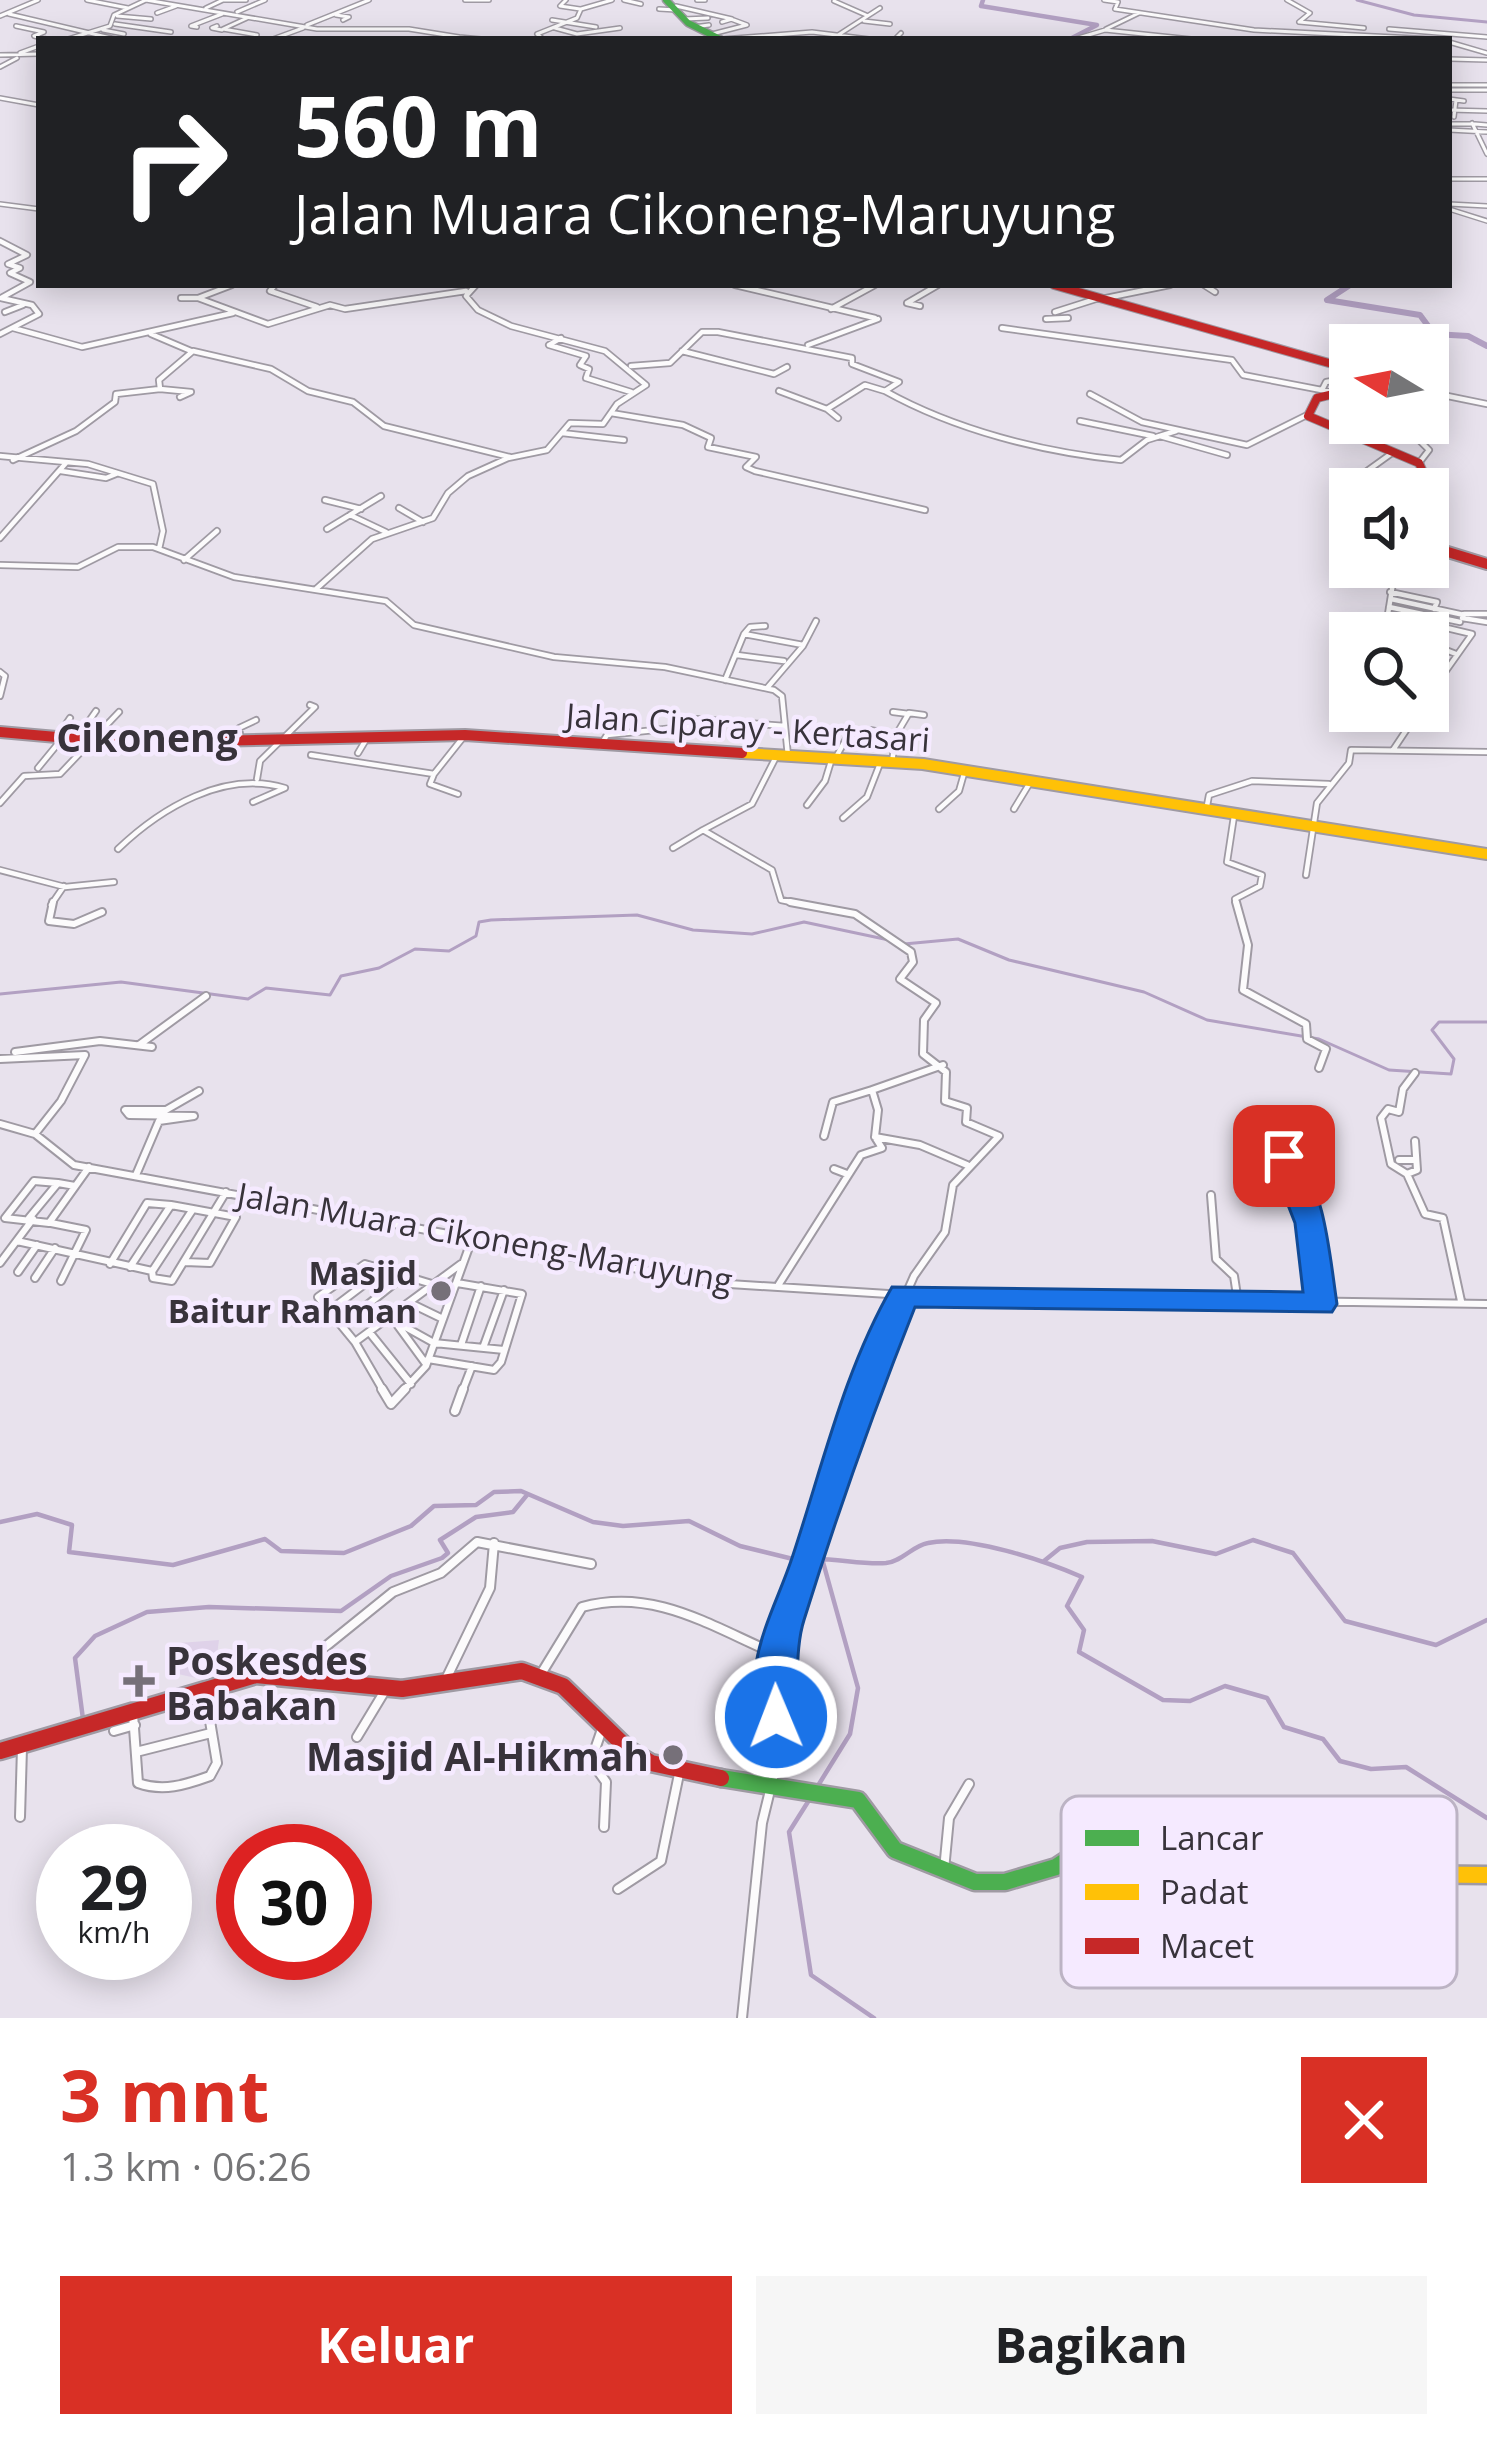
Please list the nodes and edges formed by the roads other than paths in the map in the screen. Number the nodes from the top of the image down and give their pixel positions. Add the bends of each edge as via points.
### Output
1 (38, 0) edge
2 (146, 0) edge
3 (246, 0) edge
4 (266, 0) edge
5 (365, 0) edge
6 (469, 0) edge
7 (489, 0) edge
8 (566, 0) edge
9 (612, 0) edge
10 (624, 0) edge
11 (697, 0) edge
12 (1104, 0) edge
13 (1287, 0) edge
14 (705, 1) edge
15 (837, 1) edge
16 (87, 3) edge
17 (825, 3) edge
18 (179, 4) junction
19 (641, 4) dead end
20 (880, 8) dead end
21 (203, 9) junction
22 (580, 12) junction
23 (677, 12) edge
24 (157, 13) dead end
25 (225, 13) junction
26 (1143, 13) junction
27 (9, 14) junction
28 (130, 14) junction
29 (234, 14) junction
30 (333, 15) junction
31 (0, 16) edge
32 (870, 16) junction
33 (250, 17) junction
34 (312, 17) dead end
35 (708, 18) dead end
36 (151, 19) dead end
37 (323, 19) junction
38 (343, 20) dead end
39 (551, 20) dead end
40 (731, 20) junction
41 (861, 20) junction
42 (722, 22) dead end
43 (111, 23) junction
44 (285, 23) junction
45 (566, 23) junction
46 (123, 24) junction
47 (890, 24) dead end
48 (16, 26) dead end
49 (191, 26) junction
50 (599, 26) junction
51 (304, 27) junction
52 (270, 28) dead end
53 (555, 28) junction
54 (100, 29) junction
55 (180, 29) dead end
56 (218, 29) junction
57 (615, 30) dead end
58 (1106, 30) junction
59 (89, 32) junction
60 (171, 32) dead end
61 (901, 33) dead end
62 (124, 34) dead end
63 (250, 34) edge
64 (716, 34) edge
65 (838, 34) junction
66 (36, 36) edge
67 (77, 36) edge
68 (104, 36) edge
69 (278, 36) edge
70 (453, 36) edge
71 (539, 36) edge
72 (836, 36) edge
73 (850, 36) edge
74 (898, 36) edge
75 (1085, 36) edge
76 (1163, 36) edge
77 (1405, 36) edge
78 (1487, 37) edge
79 (1480, 38) dead end
80 (1452, 43) edge
81 (36, 47) edge
82 (1487, 53) edge
83 (36, 54) edge
84 (0, 55) edge
85 (18, 56) junction
86 (1452, 59) edge
87 (1487, 61) edge
88 (0, 67) edge
89 (1487, 84) edge
90 (1452, 88) edge
91 (36, 97) edge
92 (0, 98) edge
93 (1452, 99) edge
94 (28, 101) dead end
95 (36, 104) edge
96 (1487, 111) edge
97 (1472, 119) junction
98 (1452, 123) edge
99 (1452, 123) edge
100 (1452, 125) edge
101 (1487, 130) edge
102 (1487, 154) edge
103 (1452, 178) edge
104 (1487, 179) edge
105 (0, 204) edge
106 (1487, 206) edge
107 (1452, 207) edge
108 (36, 208) edge
109 (1452, 208) edge
110 (1487, 221) edge
111 (0, 241) edge
112 (8, 255) dead end
113 (18, 260) junction
114 (224, 288) edge
115 (272, 288) edge
116 (471, 288) edge
117 (747, 288) edge
118 (869, 288) edge
119 (933, 288) edge
120 (1065, 288) edge
121 (1154, 288) edge
122 (1209, 288) edge
123 (466, 291) junction
124 (1215, 292) dead end
125 (181, 298) dead end
126 (199, 298) junction
127 (1100, 298) junction
128 (847, 300) junction
129 (26, 304) junction
130 (860, 304) dead end
131 (920, 306) dead end
132 (320, 308) junction
133 (831, 310) junction
134 (5, 312) dead end
135 (233, 313) junction
136 (1046, 320) dead end
137 (13, 328) junction
138 (1002, 328) dead end
139 (148, 333) junction
140 (0, 334) edge
141 (561, 338) junction
142 (74, 347) junction
143 (805, 347) junction
144 (193, 351) junction
145 (682, 351) junction
146 (65, 353) dead end
147 (630, 366) junction
148 (787, 367) dead end
149 (1329, 373) edge
150 (160, 389) junction
151 (885, 391) junction
152 (1327, 391) joint
153 (631, 392) junction
154 (779, 392) dead end
155 (1090, 394) dead end
156 (1449, 396) edge
157 (180, 397) dead end
158 (1487, 404) edge
159 (827, 409) junction
160 (611, 413) junction
161 (1307, 415) junction
162 (838, 418) dead end
163 (1080, 421) dead end
164 (1176, 431) junction
165 (562, 433) junction
166 (1158, 437) junction
167 (624, 440) dead end
168 (1423, 444) edge
169 (1392, 453) junction
170 (1227, 455) dead end
171 (0, 457) edge
172 (510, 457) junction
173 (13, 460) junction
174 (66, 463) junction
175 (1418, 463) junction
176 (1371, 468) edge
177 (1420, 468) edge
178 (61, 471) junction
179 (116, 473) junction
180 (381, 496) dead end
181 (325, 500) dead end
182 (399, 508) dead end
183 (361, 509) junction
184 (925, 510) dead end
185 (350, 514) junction
186 (423, 522) junction
187 (327, 529) dead end
188 (217, 531) dead end
189 (389, 534) junction
190 (0, 538) edge
191 (159, 549) junction
192 (1449, 552) edge
193 (184, 560) junction
194 (1487, 563) edge
195 (0, 565) edge
196 (1392, 588) edge
197 (316, 589) junction
198 (1390, 599) junction
199 (1487, 618) edge
200 (815, 621) dead end
201 (1461, 621) junction
202 (765, 626) dead end
203 (744, 634) junction
204 (798, 634) dead end
205 (809, 636) junction
206 (803, 645) junction
207 (1449, 651) edge
208 (1456, 654) junction
209 (737, 655) junction
210 (784, 662) junction
211 (1449, 665) edge
212 (0, 672) edge
213 (725, 680) junction
214 (767, 688) junction
215 (0, 696) edge
216 (310, 705) dead end
217 (96, 711) dead end
218 (119, 712) dead end
219 (893, 712) dead end
220 (909, 714) junction
221 (924, 715) dead end
222 (70, 718) dead end
223 (256, 720) dead end
224 (785, 726) junction
225 (870, 730) dead end
226 (0, 732) edge
227 (1405, 732) edge
228 (465, 735) junction
229 (896, 735) junction
230 (367, 738) junction
231 (912, 738) dead end
232 (64, 740) junction
233 (241, 740) junction
234 (286, 740) junction
235 (846, 740) dead end
236 (95, 742) junction
237 (600, 746) junction
238 (1393, 750) junction
239 (1487, 752) edge
240 (358, 753) dead end
241 (311, 754) dead end
242 (782, 756) junction
243 (834, 758) junction
244 (887, 761) junction
245 (38, 768) dead end
246 (965, 770) junction
247 (434, 774) junction
248 (257, 778) junction
249 (1031, 781) junction
250 (1331, 784) junction
251 (458, 794) dead end
252 (253, 802) dead end
253 (0, 803) edge
254 (807, 805) dead end
255 (939, 809) dead end
256 (1014, 809) dead end
257 (1206, 811) junction
258 (1234, 817) junction
259 (843, 818) dead end
260 (703, 830) junction
261 (1313, 830) junction
262 (673, 848) dead end
263 (118, 849) dead end
264 (1487, 854) edge
265 (0, 870) edge
266 (1306, 875) dead end
267 (114, 882) dead end
268 (64, 886) junction
269 (102, 912) dead end
270 (206, 997) dead end
271 (139, 1045) junction
272 (152, 1047) dead end
273 (0, 1058) edge
274 (943, 1065) junction
275 (1318, 1068) dead end
276 (1415, 1073) dead end
277 (199, 1090) dead end
278 (872, 1090) junction
279 (1310, 1121) dead end
280 (0, 1124) edge
281 (35, 1134) junction
282 (824, 1136) dead end
283 (875, 1137) junction
284 (1415, 1141) dead end
285 (1399, 1160) dead end
286 (1415, 1160) junction
287 (967, 1166) junction
288 (89, 1167) junction
289 (1408, 1174) junction
290 (136, 1175) junction
291 (58, 1183) junction
292 (76, 1186) junction
293 (226, 1192) junction
294 (1211, 1196) dead end
295 (171, 1205) junction
296 (193, 1209) junction
297 (214, 1213) junction
298 (31, 1219) junction
299 (49, 1223) junction
300 (472, 1240) junction
301 (17, 1241) junction
302 (37, 1244) junction
303 (56, 1248) junction
304 (79, 1252) junction
305 (185, 1262) junction
306 (0, 1263) edge
307 (110, 1264) junction
308 (461, 1264) junction
309 (130, 1268) junction
310 (385, 1268) junction
311 (17, 1271) dead end
312 (152, 1271) junction
313 (407, 1274) junction
314 (35, 1278) dead end
315 (62, 1281) dead end
316 (432, 1283) junction
317 (457, 1283) junction
318 (779, 1284) junction
319 (481, 1286) junction
320 (504, 1290) junction
321 (904, 1295) junction
322 (1461, 1301) junction
323 (1238, 1302) junction
324 (410, 1303) junction
325 (1321, 1304) junction
326 (1487, 1304) edge
327 (329, 1311) junction
328 (443, 1319) junction
329 (392, 1320) junction
330 (342, 1324) junction
331 (370, 1333) junction
332 (355, 1342) junction
333 (434, 1343) junction
334 (461, 1346) junction
335 (483, 1348) junction
336 (506, 1350) junction
337 (428, 1361) junction
338 (472, 1366) junction
339 (411, 1384) junction
340 (455, 1411) dead end
341 (494, 1543) junction
342 (591, 1564) dead end
343 (776, 1654) junction
344 (291, 1674) junction
345 (541, 1674) junction
346 (443, 1685) junction
347 (204, 1687) junction
348 (386, 1689) junction
349 (134, 1718) junction
350 (604, 1729) junction
351 (114, 1731) dead end
352 (211, 1733) junction
353 (357, 1737) dead end
354 (22, 1745) junction
355 (0, 1751) edge
356 (136, 1751) junction
357 (680, 1773) junction
358 (772, 1781) junction
359 (969, 1784) dead end
360 (20, 1816) dead end
361 (604, 1827) dead end
362 (1061, 1863) edge
363 (944, 1874) junction
364 (1457, 1875) edge
365 (1487, 1875) edge
366 (618, 1889) dead end
367 (742, 2018) edge

1 - 27 street
2 - 18 street
2 - 28 street
3 - 21 street
4 - 29 street
5 - 30 street
6 - 7 street
8 - 22 street via 560,6
9 - 22 street
10 - 19 street
11 - 14 street
12 - 26 street
13 - 78 street via 1310,13 1300,22
15 - 17 street
15 - 32 street
16 - 28 street
18 - 21 street
18 - 24 street
20 - 32 street
21 - 25 street
22 - 45 street
23 - 35 street
23 - 40 street
23 - 64 main road
25 - 29 street
25 - 49 street
26 - 58 street
26 - 77 street via 1256,30
27 - 31 street
27 - 59 street
28 - 36 street
28 - 43 street
28 - 46 street
29 - 33 street
30 - 37 street
30 - 38 street via 349,17
32 - 41 street
33 - 44 street
33 - 56 street
34 - 37 street
37 - 51 street
39 - 45 street
40 - 42 street
40 - 64 street via 746,25
41 - 47 street
41 - 65 street
43 - 46 street
43 - 54 street
44 - 51 street
44 - 52 street
45 - 50 street
45 - 53 street
46 - 60 street
48 - 66 street via 44,32
49 - 55 street
49 - 56 street
50 - 53 street via 578,34
50 - 57 street
51 - 69 street
51 - 70 street
53 - 71 street
54 - 59 street
54 - 62 street
56 - 63 street
58 - 75 street
58 - 76 street
59 - 67 street
59 - 68 street
61 - 74 street
64 - 65 street
65 - 72 street
65 - 73 street
78 - 79 street
80 - 82 street
81 - 85 street
83 - 85 street
84 - 85 street
85 - 88 street
86 - 87 street
89 - 90 street
91 - 94 street
92 - 95 street
93 - 97 street
96 - 97 street
97 - 98 street
97 - 99 street
97 - 100 street via 1460,134
97 - 101 street
97 - 101 street
97 - 102 street
103 - 104 street
105 - 108 street
106 - 107 street
109 - 110 street
111 - 113 street via 27,255
112 - 113 street
113 - 129 street via 8,264 20,267 10,272 30,282 1,298
114 - 126 street
115 - 132 street
116 - 123 street
117 - 133 street
118 - 128 street
119 - 131 street via 907,303
120 - 127 main road
121 - 127 street
122 - 124 street
123 - 132 street
123 - 141 street via 494,321
125 - 126 street
126 - 135 street
127 - 136 street via 1058,312 1070,318
127 - 149 main road
128 - 130 street
128 - 133 street
129 - 134 street
129 - 137 street via 39,314
132 - 135 street via 270,324
133 - 143 street via 878,319
135 - 139 street
137 - 140 street
137 - 142 street
138 - 152 street via 1232,360 1245,376
139 - 142 street
139 - 144 street
141 - 147 street
141 - 153 street via 549,345 585,355 586,378
142 - 146 street
143 - 145 street via 703,331
143 - 151 street via 852,358 900,383
144 - 150 street via 159,380
144 - 172 street via 276,371 308,391 353,402 386,426
145 - 147 street via 667,364
145 - 148 street via 773,374
147 - 153 street via 646,385
150 - 157 street via 191,392
150 - 173 street via 116,394 88,424
151 - 159 street via 851,389
151 - 166 street via 1043,450 1121,460
152 - 161 main road
153 - 160 street
154 - 159 street
155 - 164 street via 1099,406
156 - 158 street
159 - 162 street
160 - 165 street via 603,424 570,423
160 - 184 street via 685,426 711,438 709,447 756,457 746,466 755,475
161 - 164 street via 1251,446
161 - 169 main road
163 - 166 street
164 - 166 street
165 - 167 street
165 - 172 street via 548,450
166 - 170 street
168 - 175 street via 1429,450
169 - 175 main road
169 - 176 street
171 - 173 street
172 - 186 street via 464,480
173 - 174 street
174 - 178 street
174 - 179 street
175 - 177 main road
178 - 179 street
178 - 190 street
179 - 191 street via 154,484 165,527
180 - 183 street
181 - 183 street
182 - 186 street
183 - 185 street
185 - 187 street
185 - 189 street
186 - 189 street
188 - 193 street
189 - 197 street via 372,539
191 - 193 street
191 - 195 street via 118,547 78,567
192 - 194 main road
193 - 197 street via 254,582
196 - 198 street
197 - 213 street via 390,603 414,625 554,657
198 - 201 street
198 - 201 street via 1394,616
199 - 201 street
200 - 205 street
201 - 208 street via 1472,636
202 - 203 street
203 - 206 street
203 - 209 street
204 - 205 street
205 - 206 street
206 - 210 street
207 - 208 street
208 - 211 street
209 - 210 street
209 - 213 street
210 - 214 street
212 - 215 street
213 - 214 street
214 - 224 street via 782,696
216 - 234 street
217 - 232 street
218 - 236 street
219 - 220 street
220 - 221 street
220 - 229 street
222 - 232 street
223 - 233 street via 239,728
224 - 237 street via 698,719 661,733 607,735
224 - 242 street
225 - 229 street
226 - 232 main road, Jalan Ciparay - Kertasari
227 - 238 street
228 - 230 main road, Jalan Ciparay - Kertasari
228 - 237 main road, Jalan Ciparay - Kertasari
228 - 247 street
229 - 231 street
229 - 244 street
230 - 234 main road, Jalan Ciparay - Kertasari
230 - 240 street
232 - 236 main road, Jalan Ciparay - Kertasari
232 - 245 street
233 - 234 main road, Jalan Ciparay - Kertasari
233 - 236 main road, Jalan Ciparay - Kertasari
234 - 248 street via 260,760
235 - 243 street
236 - 253 street via 58,776 22,777
237 - 242 main road, Jalan Ciparay - Kertasari
238 - 239 street
238 - 250 street via 1351,749
241 - 247 street
242 - 243 main road, Jalan Ciparay - Kertasari
242 - 260 street via 755,801
243 - 244 main road, Jalan Ciparay - Kertasari
243 - 254 street
244 - 246 main road, Jalan Ciparay - Kertasari
244 - 259 street via 867,797
246 - 249 main road, Jalan Ciparay - Kertasari
246 - 255 street via 959,791
247 - 251 street via 430,784
248 - 252 street via 285,789
248 - 263 street via 167,809
249 - 256 street
249 - 257 main road, Jalan Ciparay - Kertasari
250 - 257 street via 1265,779 1212,792
250 - 261 street via 1317,803
257 - 258 main road, Jalan Ciparay - Kertasari
258 - 261 main road, Jalan Ciparay - Kertasari
258 - 275 street via 1227,862 1262,875 1260,886 1234,898 1248,945 1244,990 1307,1025 1307,1038 1326,1049
260 - 262 street
260 - 274 street via 772,870 782,900 850,913 899,943 914,958 900,979 936,1003 924,1019 923,1054
261 - 264 main road, Jalan Ciparay - Kertasari
261 - 266 street
265 - 268 street
267 - 268 street
268 - 269 street via 50,921 76,923
270 - 271 street
271 - 272 street
271 - 273 street via 30,1046
273 - 281 street via 85,1054
274 - 278 street
274 - 287 street via 951,1083 946,1102 968,1110 966,1122 999,1136
276 - 289 street via 1400,1112 1388,1109 1381,1118 1391,1164
277 - 290 street via 166,1109 125,1110 194,1116 159,1120
278 - 282 street via 833,1102
278 - 283 street
279 - 325 street via 1287,1129 1282,1149 1310,1223
280 - 281 street, Jalan Muara Cikoneng-Maruyung
281 - 288 street, Jalan Muara Cikoneng-Maruyung via 60,1158
283 - 287 street
283 - 318 street via 882,1148 843,1170 825,1218 793,1251
284 - 286 street
285 - 286 street
286 - 289 street
287 - 321 street via 950,1191 940,1241
288 - 290 street, Jalan Muara Cikoneng-Maruyung
288 - 292 street
289 - 322 street via 1425,1214 1443,1218 1449,1231
290 - 293 street, Jalan Muara Cikoneng-Maruyung
291 - 292 street
291 - 298 street
291 - 298 street via 34,1181 5,1217
292 - 299 street
293 - 297 street
293 - 300 street, Jalan Muara Cikoneng-Maruyung
294 - 323 street via 1216,1259 1234,1276
295 - 296 street
295 - 307 street via 147,1203
295 - 309 street
296 - 297 street
296 - 312 street
297 - 305 street
297 - 305 street via 236,1218 223,1243 210,1263
298 - 299 street
298 - 301 street
299 - 304 street via 86,1230
300 - 308 street
300 - 318 street, Jalan Muara Cikoneng-Maruyung via 714,1283
301 - 302 street
301 - 306 street
302 - 303 street
302 - 311 street
303 - 304 street
303 - 314 street
304 - 307 street
304 - 315 street
305 - 312 street via 173,1280 153,1278
307 - 309 street
308 - 316 street
308 - 317 street
309 - 312 street
310 - 313 street
310 - 327 street
310 - 327 street via 364,1264 318,1297
313 - 316 street
313 - 330 street
316 - 324 street
317 - 319 street
317 - 328 street
318 - 321 street, Jalan Muara Cikoneng-Maruyung
319 - 320 street
319 - 334 street
320 - 335 street
320 - 336 street via 523,1296
321 - 323 street, Jalan Muara Cikoneng-Maruyung
321 - 343 street via 832,1472
322 - 325 street, Jalan Muara Cikoneng-Maruyung
322 - 326 street, Jalan Muara Cikoneng-Maruyung
323 - 325 street, Jalan Muara Cikoneng-Maruyung
324 - 328 street
324 - 329 street
327 - 330 street
328 - 333 street
329 - 331 street
329 - 333 street
329 - 337 street
330 - 332 street
331 - 332 street
331 - 339 street
332 - 339 street via 390,1403
333 - 334 street
333 - 337 street
334 - 335 street
335 - 336 street
336 - 338 street via 497,1370
337 - 338 street
337 - 339 street
338 - 340 street
341 - 342 street
341 - 344 street via 472,1544 441,1573 404,1585
341 - 346 street via 490,1588
343 - 345 street via 652,1600 617,1597 582,1607
343 - 358 street
344 - 347 main road
344 - 348 main road
345 - 346 main road via 516,1670
345 - 350 main road
346 - 348 main road
347 - 349 main road
347 - 352 street
348 - 353 street
349 - 351 street
349 - 354 main road
349 - 356 street
350 - 357 main road via 639,1762
350 - 361 street via 591,1763 606,1782
352 - 356 street
352 - 356 street via 217,1763 210,1776 182,1786 138,1783
354 - 355 main road
354 - 360 street
357 - 358 main road
357 - 366 street via 662,1861
358 - 363 main road via 859,1801 891,1847
358 - 367 street
359 - 363 street via 949,1818
362 - 363 main road via 983,1882
364 - 365 main road

